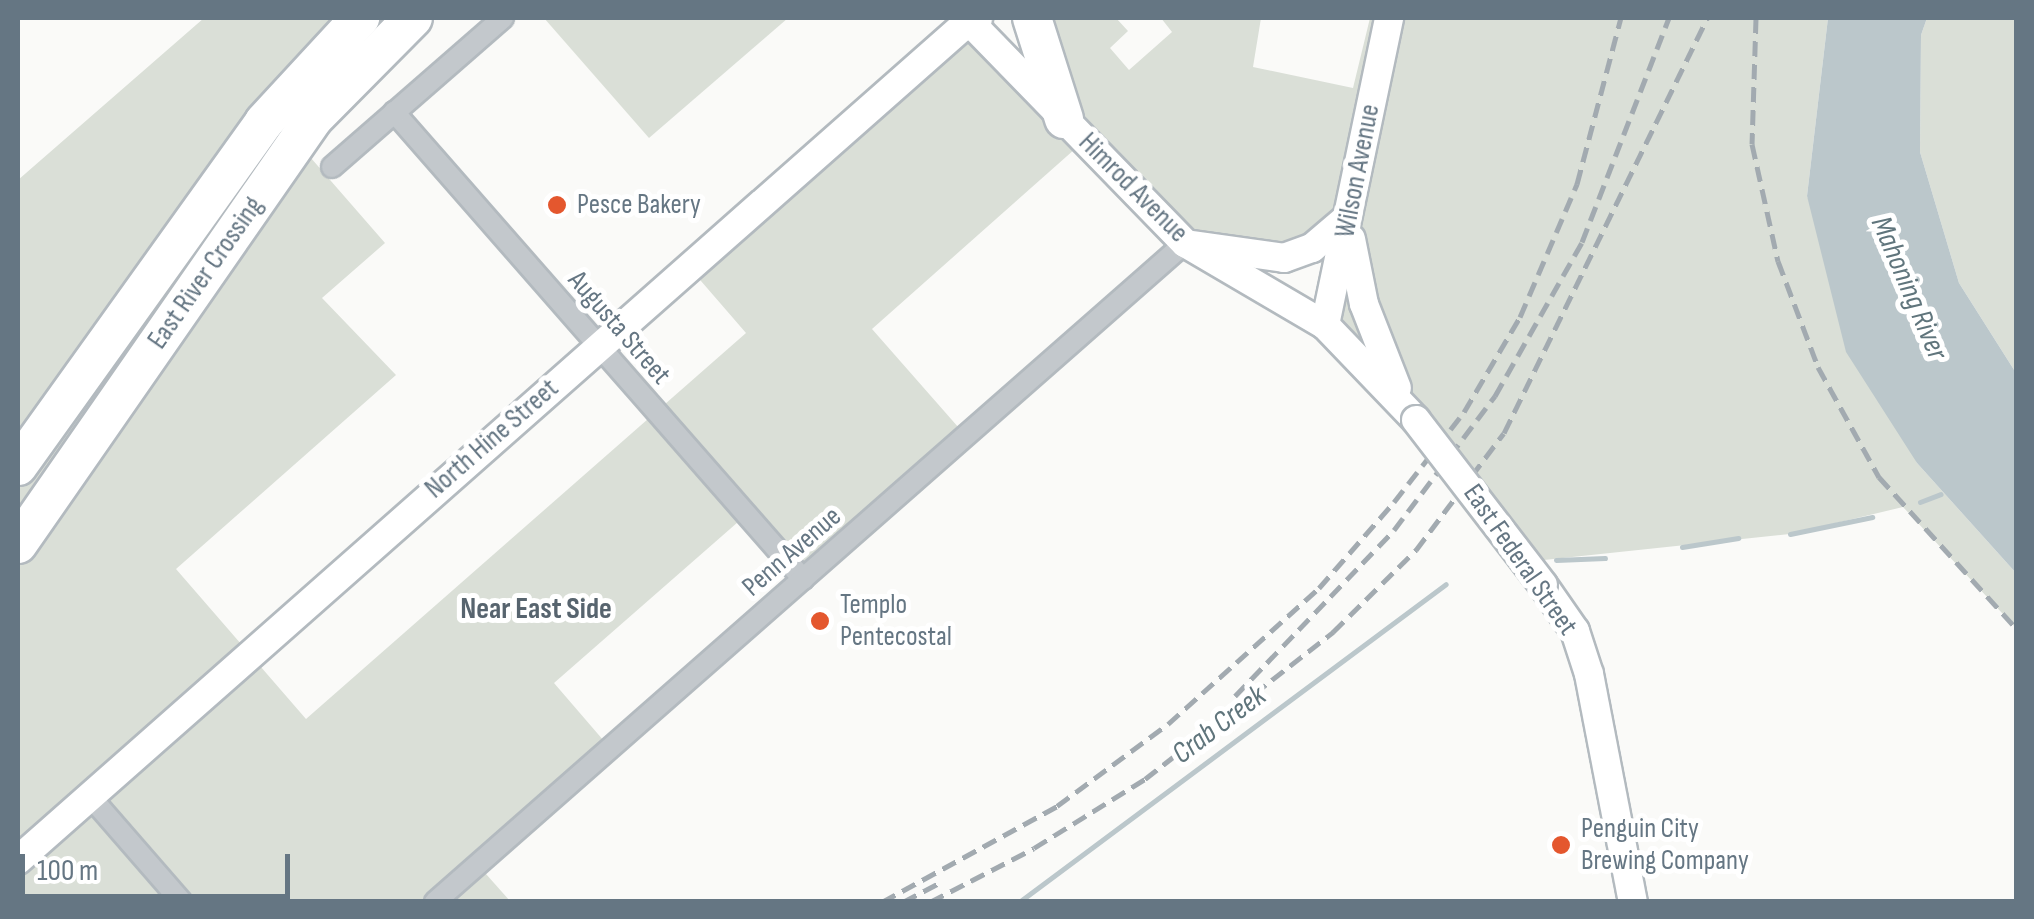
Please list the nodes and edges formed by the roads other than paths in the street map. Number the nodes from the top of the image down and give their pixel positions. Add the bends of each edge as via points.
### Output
1 (360, 18) edge
2 (413, 18) edge
3 (503, 18) edge
4 (1032, 18) edge
5 (1390, 18) edge
6 (969, 19) edge
7 (394, 112) junction
8 (1064, 120) junction
9 (332, 168) dead end
10 (1347, 218) junction
11 (1185, 243) junction
12 (144, 289) junction
13 (1325, 325) junction
14 (598, 345) junction
15 (1409, 410) junction
16 (18, 440) edge
17 (18, 466) edge
18 (18, 544) edge
19 (803, 579) junction
20 (88, 794) junction
21 (18, 860) edge
22 (182, 902) edge
23 (435, 902) edge
24 (1634, 902) edge

1 - 12 highway, East River Crossing via 264,122
2 - 18 highway, East River Crossing via 313,118
3 - 7 street
4 - 8 highway
5 - 10 main road, Wilson Avenue
6 - 8 main road, Himrod Avenue
6 - 14 main road, North Hine Street
7 - 9 street
7 - 14 street, Augusta Street
8 - 11 main road, Himrod Avenue
10 - 11 main road via 1312,248 1284,258
10 - 13 main road, Wilson Avenue
10 - 15 main road via 1364,304
11 - 13 main road, Himrod Avenue
11 - 19 street, Penn Avenue
12 - 16 highway
12 - 17 highway, East River Crossing
13 - 15 main road, East Federal Street
14 - 19 street, Augusta Street
14 - 20 main road, North Hine Street
15 - 24 main road, East Federal Street, bridge via 1574,631 1589,674
19 - 23 street, Penn Avenue
20 - 21 main road, North Hine Street
20 - 22 street

